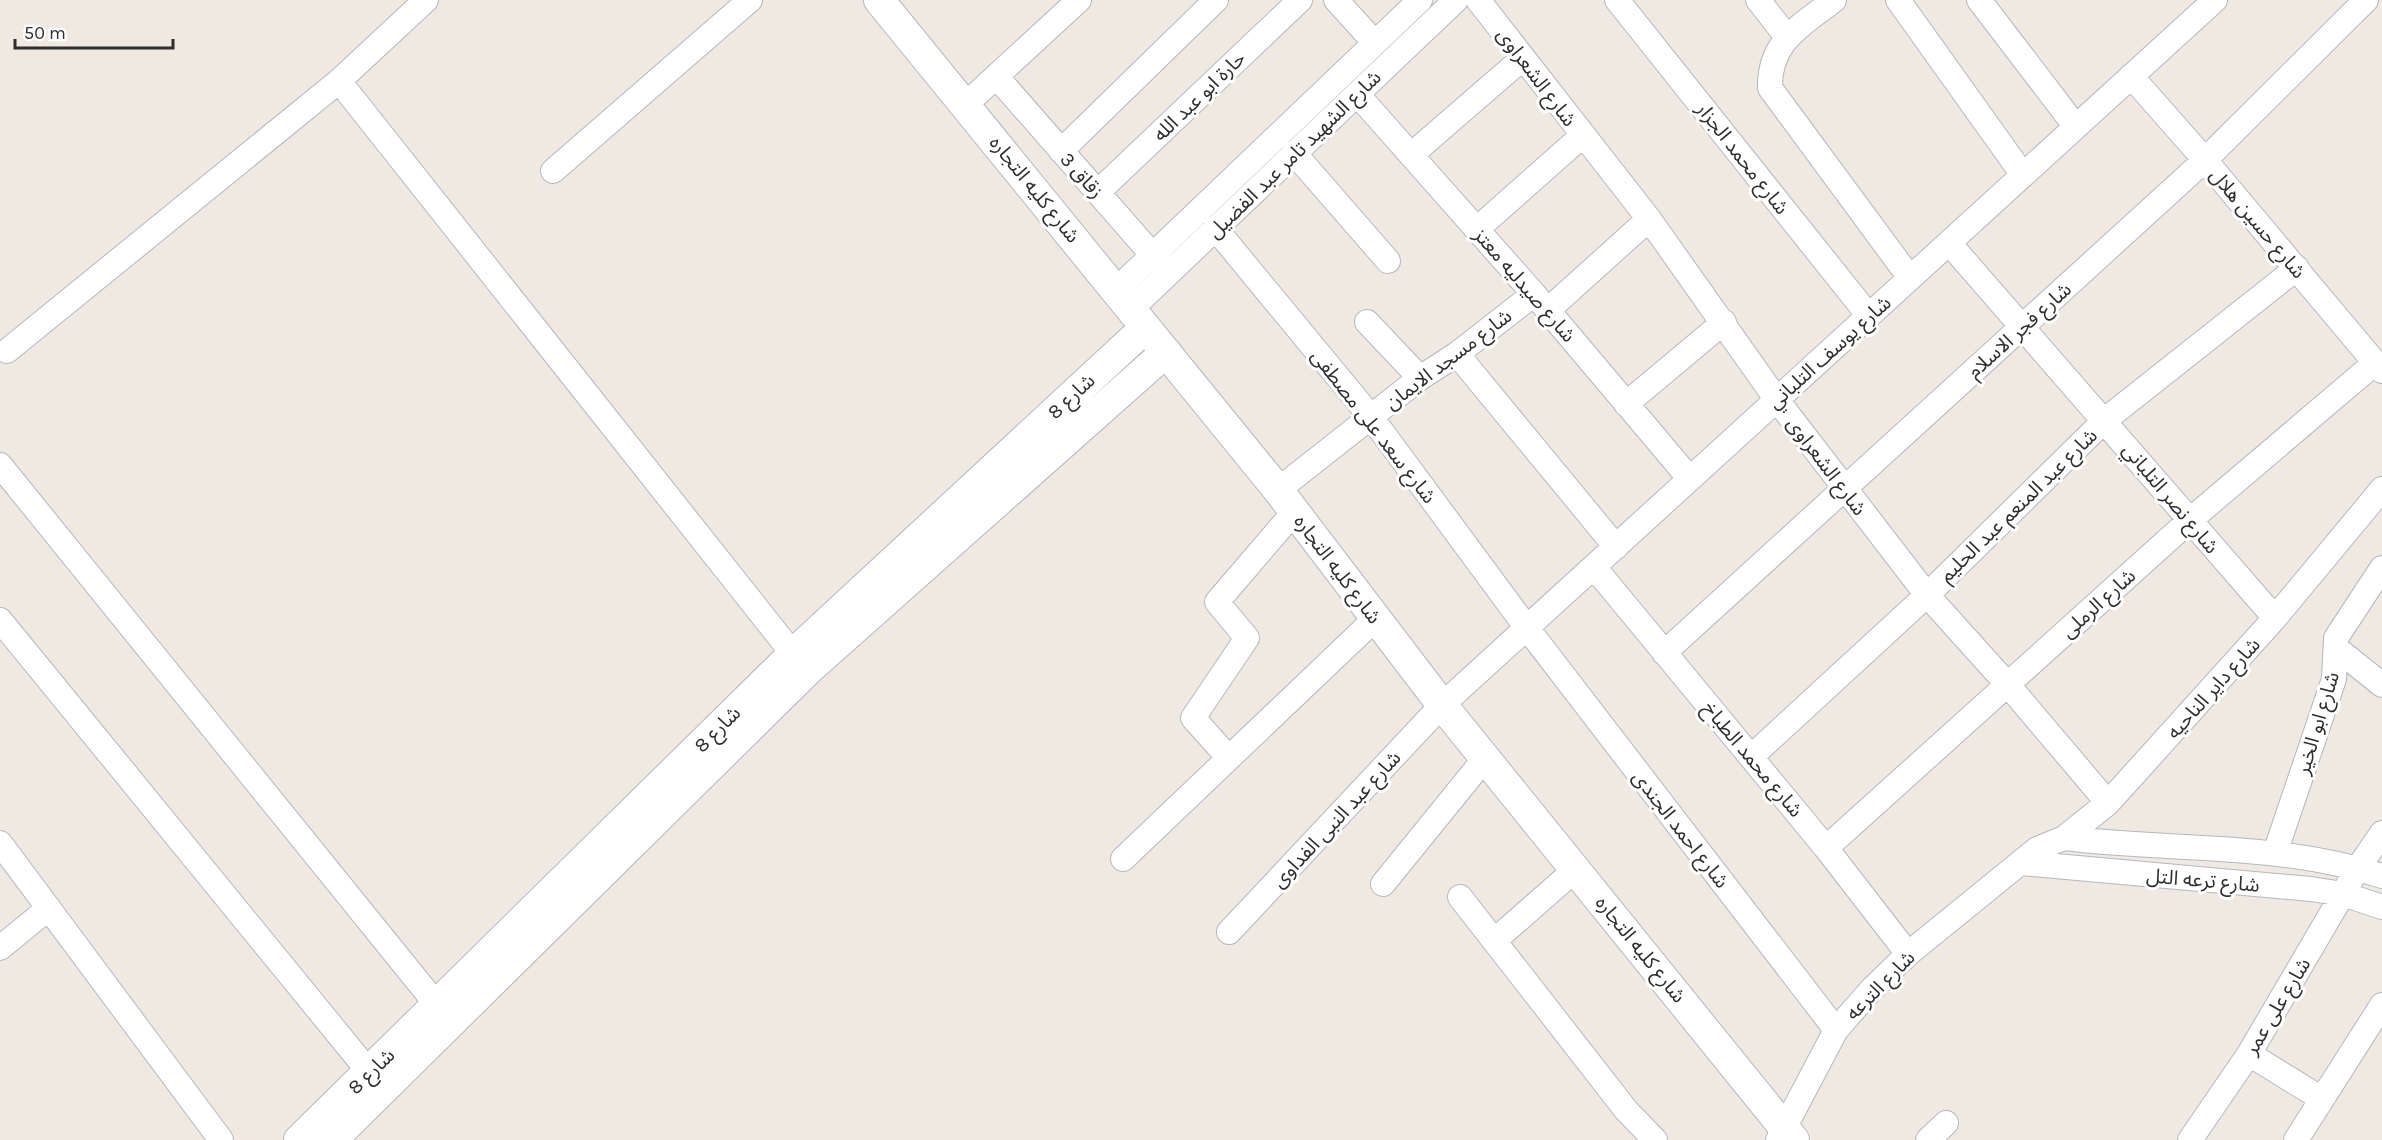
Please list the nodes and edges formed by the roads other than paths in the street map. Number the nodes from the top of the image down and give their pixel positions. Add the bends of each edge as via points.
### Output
1 (426, 0) edge
2 (750, 0) edge
3 (879, 0) edge
4 (1079, 0) edge
5 (1216, 0) edge
6 (1300, 0) edge
7 (1335, 0) edge
8 (1420, 0) edge
9 (1456, 0) edge
10 (1478, 0) edge
11 (1617, 0) edge
12 (1758, 0) edge
13 (1834, 0) edge
14 (1898, 0) edge
15 (1980, 0) edge
16 (2215, 0) edge
17 (2366, 0) edge
18 (1786, 37) junction
19 (1375, 43) junction
20 (1523, 58) junction
21 (996, 76) junction
22 (2131, 76) junction
23 (339, 81) junction
24 (1357, 94) junction
25 (966, 104) junction
26 (2076, 127) junction
27 (1582, 136) junction
28 (1061, 152) junction
29 (1294, 153) junction
30 (1411, 155) junction
31 (2205, 160) junction
32 (553, 171) dead end
33 (2024, 175) junction
34 (1098, 192) junction
35 (1649, 219) junction
36 (1215, 228) junction
37 (1477, 229) junction
38 (1949, 243) junction
39 (1153, 254) junction
40 (1388, 261) dead end
41 (2297, 268) junction
42 (1169, 273) junction
43 (1910, 278) junction
44 (1541, 302) junction
45 (1131, 309) junction
46 (1869, 316) junction
47 (1367, 322) dead end
48 (1724, 322) junction
49 (2023, 326) junction
50 (7, 351) dead end
51 (1166, 352) junction
52 (1457, 354) junction
53 (2378, 367) edge
54 (1420, 378) junction
55 (1777, 400) junction
56 (1626, 404) junction
57 (1371, 417) junction
58 (2105, 420) junction
59 (0, 465) edge
60 (1690, 479) junction
61 (2382, 489) edge
62 (1845, 490) junction
63 (1286, 501) junction
64 (2189, 521) junction
65 (1616, 547) junction
66 (1594, 567) junction
67 (2382, 568) edge
68 (1927, 595) junction
69 (1376, 618) junction
70 (2275, 618) junction
71 (0, 620) edge
72 (1527, 628) junction
73 (2336, 648) junction
74 (1664, 653) junction
75 (793, 654) junction
76 (2008, 685) junction
77 (2382, 685) edge
78 (1442, 705) junction
79 (723, 739) junction
80 (1486, 757) junction
81 (1751, 757) junction
82 (1229, 758) junction
83 (2108, 803) junction
84 (2382, 833) edge
85 (2064, 838) junction
86 (0, 843) edge
87 (2101, 843) junction
88 (1826, 848) junction
89 (2276, 853) junction
90 (1123, 858) dead end
91 (2022, 863) junction
92 (2358, 868) junction
93 (1576, 869) junction
94 (2100, 871) junction
95 (2382, 876) edge
96 (1383, 884) dead end
97 (2343, 894) junction
98 (1460, 897) dead end
99 (2382, 907) edge
100 (49, 908) junction
101 (1229, 932) dead end
102 (1494, 941) junction
103 (0, 948) edge
104 (1908, 954) junction
105 (437, 1005) junction
106 (2382, 1005) edge
107 (1836, 1030) junction
108 (2249, 1054) junction
109 (370, 1073) junction
110 (2322, 1099) junction
111 (1946, 1123) dead end
112 (1786, 1136) edge
113 (221, 1140) edge
114 (300, 1140) edge
115 (332, 1140) edge
116 (1655, 1140) edge
117 (1928, 1140) edge
118 (2190, 1140) edge
119 (2296, 1140) edge

1 - 23 street
2 - 32 street
3 - 25 street, شارع كليه التجاره
4 - 21 street
5 - 28 street
6 - 34 street, حارة ابو عبد الله
7 - 19 street
8 - 19 street, شارع الشهيد تامر عبد الفضيل
9 - 24 street, شارع الشهيد تامر عبد الفضيل
10 - 20 street, شارع الشعراوى
11 - 46 street, شارع محمد الجزار
12 - 18 street
13 - 18 street
14 - 33 street
15 - 26 street
16 - 22 street, شارع يوسف التلباني
17 - 31 street, شارع فجر الاسلام
18 - 43 street via 1773,59 1770,88
19 - 39 street, شارع الشهيد تامر عبد الفضيل
20 - 27 street, شارع الشعراوى
20 - 30 street
21 - 25 street
21 - 28 street, زقاق 3
22 - 26 street, شارع يوسف التلباني
22 - 31 street, شارع حسين هلال
23 - 50 street
23 - 75 street
24 - 29 street, شارع الشهيد تامر عبد الفضيل
24 - 30 street, شارع صيدليه معتز
25 - 45 street, شارع كليه التجاره
26 - 33 street, شارع يوسف التلباني
27 - 35 street, شارع الشعراوى
27 - 37 street
28 - 34 street, زقاق 3
29 - 36 street, شارع الشهيد تامر عبد الفضيل
29 - 40 street
30 - 37 street, شارع صيدليه معتز
31 - 41 street, شارع حسين هلال
31 - 49 street, شارع فجر الاسلام
33 - 38 street, شارع يوسف التلباني
34 - 39 street, زقاق 3
35 - 44 street, شارع مسجد الايمان
35 - 48 street, شارع الشعراوى
36 - 42 street, شارع الشهيد تامر عبد الفضيل
36 - 57 street, شارع سعد على مصطفى
37 - 44 street, شارع صيدليه معتز
38 - 43 street, شارع يوسف التلباني
38 - 49 street, شارع نصر التلباني
39 - 42 street, زقاق 3
39 - 45 street, شارع الشهيد تامر عبد الفضيل
41 - 53 street, شارع حسين هلال
41 - 58 street, شارع عبد المنعم عبد الحليم
42 - 45 street, شارع الشهيد تامر عبد الفضيل
43 - 46 street, شارع يوسف التلباني
44 - 52 street, شارع مسجد الايمان
44 - 56 street, شارع صيدليه معتز
45 - 51 street, شارع كليه التجاره
45 - 75 street, شارع 8
46 - 55 street, شارع يوسف التلباني
47 - 54 street
48 - 55 street, شارع الشعراوى
48 - 56 street
49 - 58 street, شارع نصر التلباني
49 - 62 street, شارع فجر الاسلام
51 - 63 street, شارع كليه التجاره
51 - 79 street, شارع 8 via 808,670
52 - 54 street, شارع مسجد الايمان
52 - 65 street
53 - 64 street, شارع الرملى
54 - 57 street, شارع مسجد الايمان
55 - 60 street, شارع يوسف التلباني
55 - 62 street, شارع الشعراوى
56 - 60 street, شارع صيدليه معتز
57 - 63 street, شارع مسجد الايمان
57 - 72 street, شارع سعد على مصطفى
58 - 64 street, شارع نصر التلباني
58 - 68 street, شارع عبد المنعم عبد الحليم
59 - 105 street
60 - 65 street, شارع يوسف التلباني
61 - 70 street, شارع داير الناحيه
62 - 68 street, شارع الشعراوى
62 - 74 street, شارع فجر الاسلام
63 - 69 street, شارع كليه التجاره
63 - 82 street, شارع مسجد الايمان via 1217,602 1247,638 1193,718
64 - 70 street, شارع نصر التلباني
64 - 76 street, شارع الرملى
65 - 66 street, شارع يوسف التلباني
66 - 72 street, شارع يوسف التلباني
66 - 74 street, شارع محمد الطباخ
67 - 73 street, شارع ابو الخير via 2338,632
68 - 76 street, شارع الشعراوى
68 - 81 street, شارع عبد المنعم عبد الحليم
69 - 78 street, شارع كليه التجاره
69 - 82 street
70 - 83 street, شارع داير الناحيه
71 - 109 street
72 - 78 street, شارع يوسف التلباني
72 - 107 street, شارع احمد الجندى
73 - 77 street
73 - 89 street, شارع ابو الخير via 2334,678
74 - 81 street, شارع محمد الطباخ
75 - 79 street, شارع 8
76 - 83 street, شارع الشعراوى
76 - 88 street, شارع الرملى
78 - 80 street, شارع كليه التجاره
78 - 101 street, شارع عبد النبى الفداوى
79 - 105 street, شارع 8
79 - 115 street, شارع 8
80 - 93 street, شارع كليه التجاره
80 - 96 street
81 - 88 street, شارع محمد الطباخ
82 - 90 street
83 - 85 street, شارع داير الناحيه
84 - 92 street, شارع على عمر
85 - 87 street, شارع ترعه التل
85 - 91 street, شارع داير الناحيه via 2037,849
86 - 100 street
87 - 89 street, شارع ترعه التل
87 - 94 street via 2092,856
88 - 104 street, شارع محمد الطباخ
89 - 92 street, شارع ترعه التل
91 - 94 street, شارع ترعه التل
91 - 104 street, شارع الترعه
92 - 95 street, شارع ترعه التل
92 - 97 street, شارع على عمر
93 - 102 street
93 - 112 street, شارع كليه التجاره
94 - 97 street, شارع ترعه التل
97 - 99 street, شارع ترعه التل
97 - 108 street, شارع على عمر
98 - 102 street
100 - 103 street
100 - 113 street
102 - 116 street via 1626,1110
104 - 107 street, شارع الترعه
105 - 109 street, شارع 8
106 - 110 street
107 - 112 street, شارع الترعه
108 - 110 street
108 - 118 street, شارع على عمر
109 - 114 street, شارع 8
110 - 119 street
111 - 117 street

